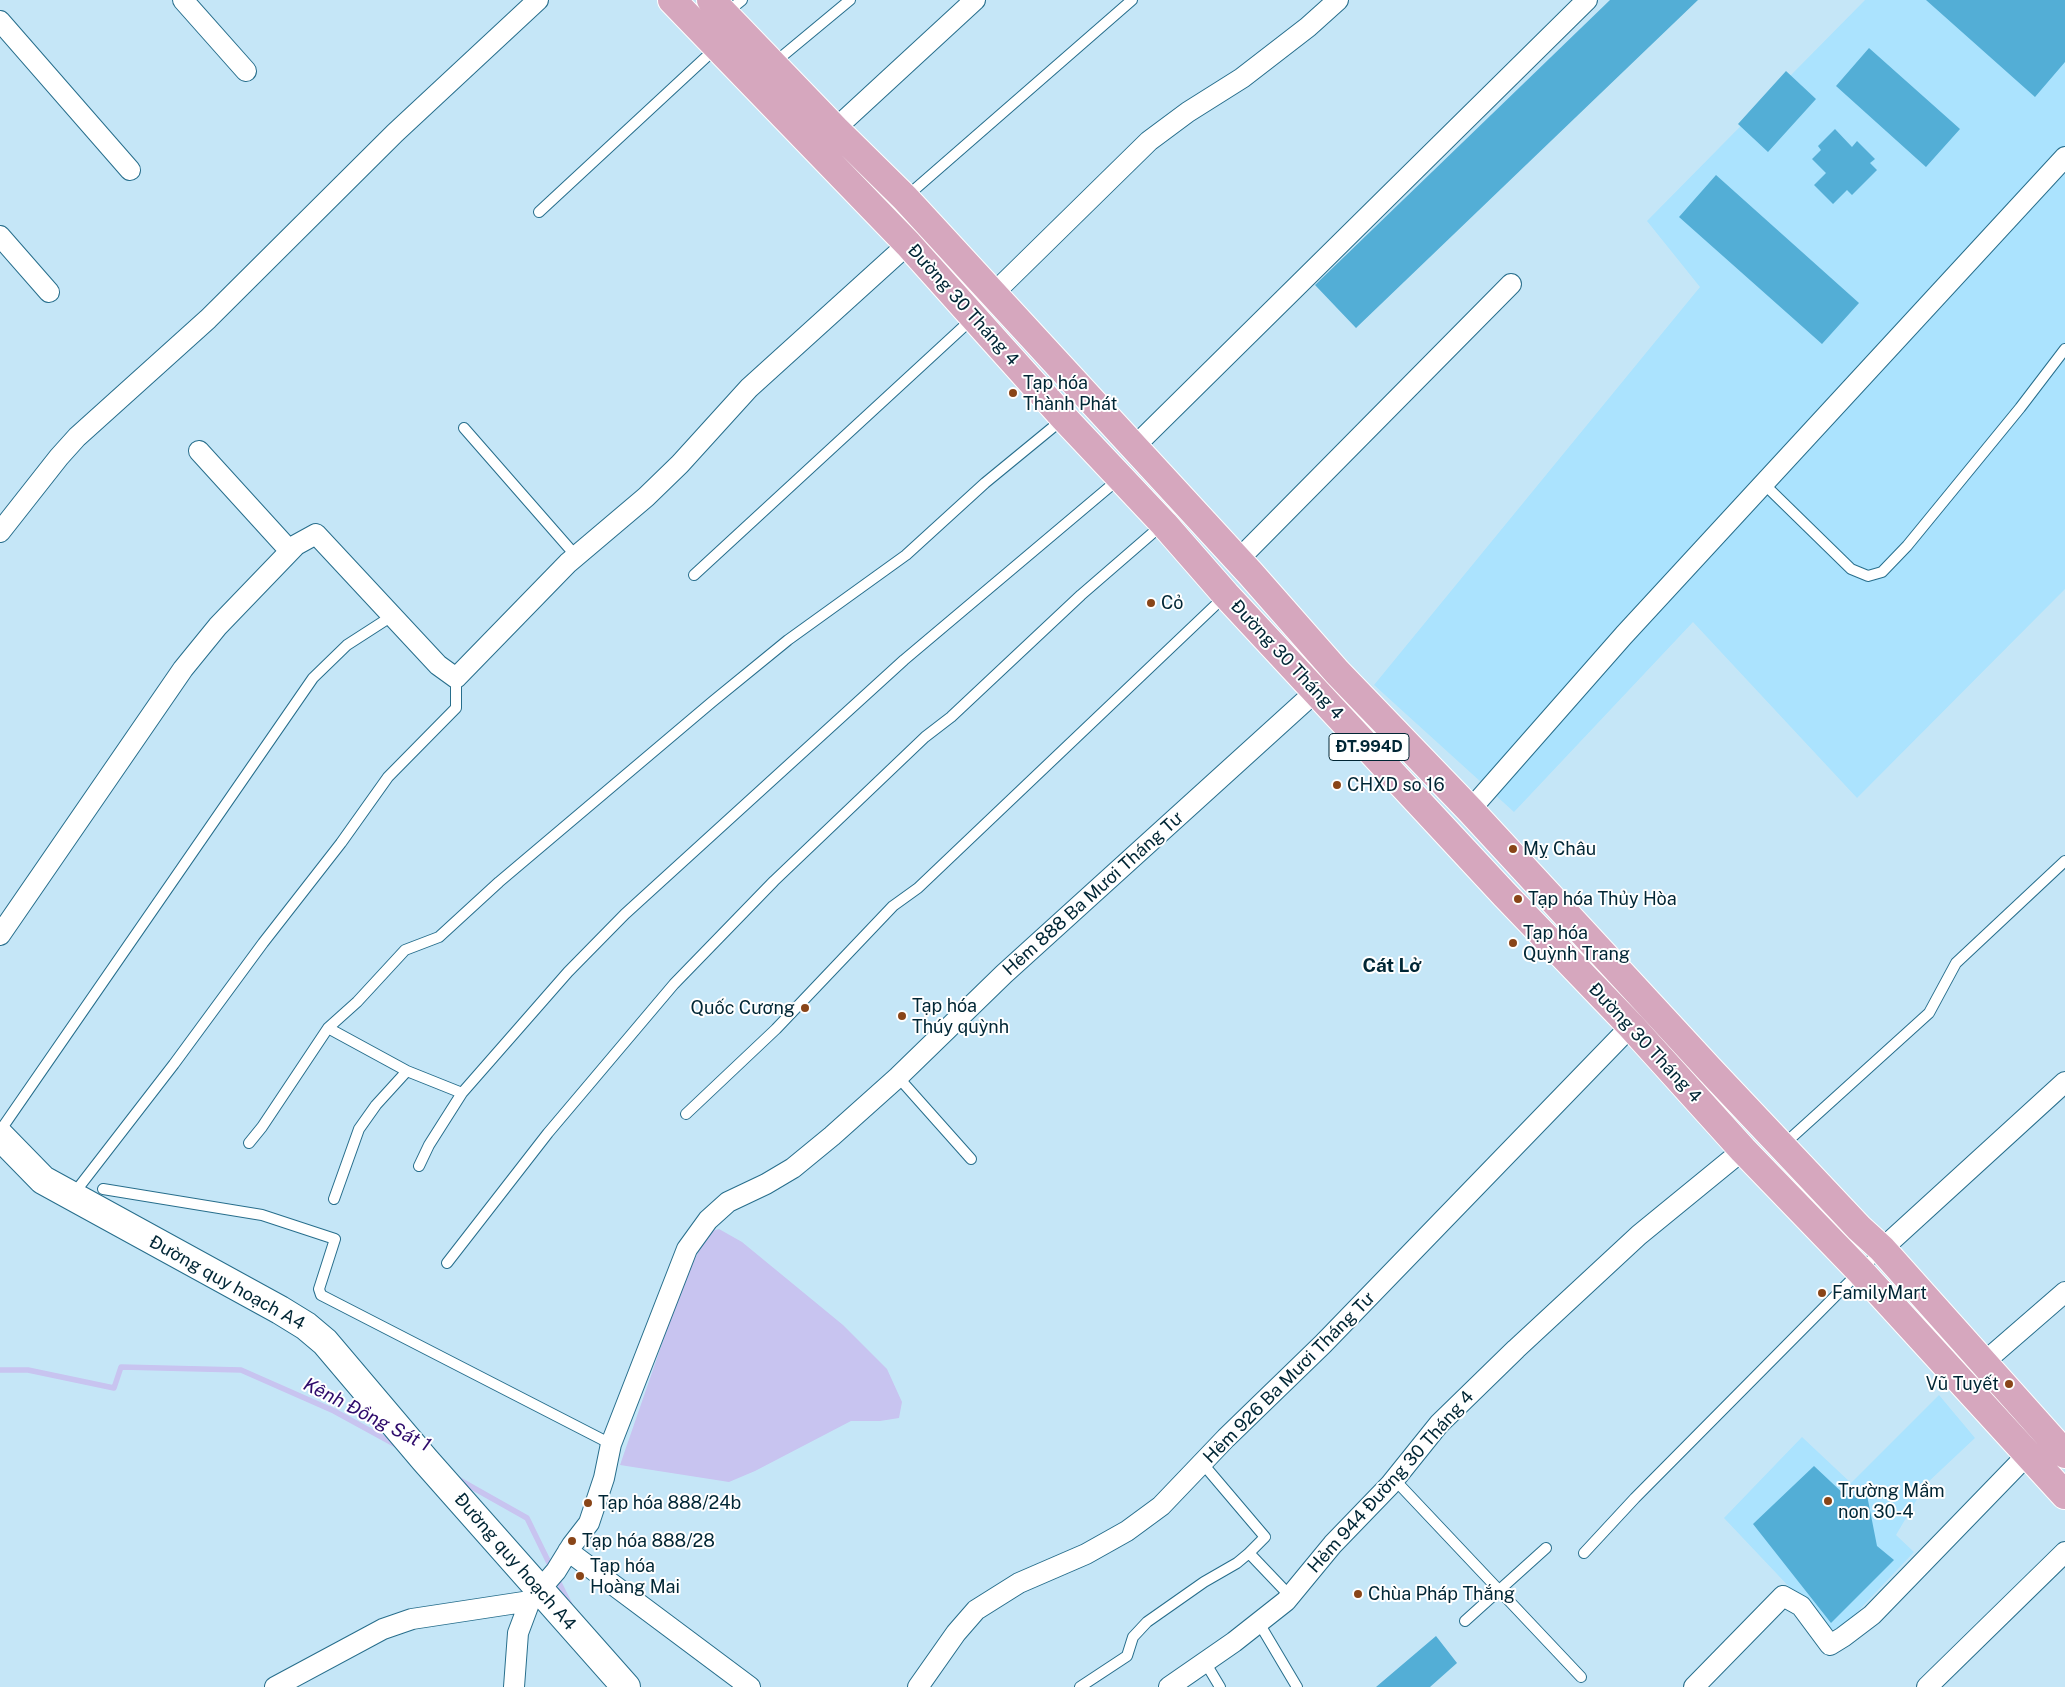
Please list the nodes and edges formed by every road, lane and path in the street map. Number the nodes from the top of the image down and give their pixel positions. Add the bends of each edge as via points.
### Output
1 (183, 0) edge
2 (538, 0) edge
3 (672, 0) edge
4 (850, 0) edge
5 (975, 0) edge
6 (1132, 0) edge
7 (1338, 0) edge
8 (1587, 0) edge
9 (726, 5) edge
10 (0, 21) edge
11 (717, 46) junction
12 (773, 64) junction
13 (246, 71) dead end
14 (835, 129) junction
15 (2065, 157) edge
16 (130, 170) dead end
17 (905, 198) junction
18 (539, 212) dead end
19 (0, 236) edge
20 (908, 244) junction
21 (1511, 284) dead end
22 (49, 292) dead end
23 (993, 294) junction
24 (974, 317) junction
25 (2065, 349) edge
26 (1064, 418) junction
27 (464, 428) dead end
28 (1134, 448) junction
29 (199, 451) dead end
30 (1120, 477) junction
31 (1764, 484) junction
32 (1164, 524) junction
33 (0, 532) edge
34 (290, 551) junction
35 (576, 556) junction
36 (1238, 560) junction
37 (694, 575) dead end
38 (1226, 596) junction
39 (392, 616) junction
40 (1337, 672) junction
41 (456, 678) junction
42 (1316, 691) junction
43 (1470, 810) junction
44 (1448, 833) junction
45 (2065, 862) edge
46 (0, 935) edge
47 (1631, 1026) junction
48 (328, 1028) junction
49 (407, 1070) junction
50 (898, 1077) junction
51 (2065, 1082) edge
52 (462, 1093) junction
53 (686, 1114) dead end
54 (0, 1131) edge
55 (0, 1136) edge
56 (249, 1143) dead end
57 (1782, 1146) junction
58 (1743, 1150) junction
59 (971, 1159) dead end
60 (419, 1166) dead end
61 (103, 1189) dead end
62 (71, 1197) junction
63 (334, 1199) dead end
64 (1882, 1249) junction
65 (447, 1263) dead end
66 (1860, 1270) junction
67 (2065, 1292) edge
68 (1982, 1364) junction
69 (611, 1444) junction
70 (2028, 1454) junction
71 (2065, 1454) edge
72 (1202, 1464) junction
73 (1394, 1479) junction
74 (2065, 1495) edge
75 (1546, 1548) dead end
76 (568, 1551) junction
77 (1584, 1552) dead end
78 (2065, 1552) edge
79 (1249, 1553) junction
80 (1499, 1590) junction
81 (534, 1596) junction
82 (1290, 1596) junction
83 (1465, 1621) dead end
84 (1259, 1623) junction
85 (1205, 1662) junction
86 (1582, 1677) dead end
87 (274, 1687) edge
88 (514, 1687) edge
89 (626, 1687) edge
90 (750, 1687) edge
91 (918, 1687) edge
92 (1080, 1687) edge
93 (1169, 1687) edge
94 (1220, 1687) edge
95 (1297, 1687) edge
96 (1694, 1687) edge
97 (1927, 1687) edge

1 - 13 street
2 - 33 street via 395,133 208,319 78,436
3 - 11 main road, Đường 30 Tháng 4 / ĐT.994D
4 - 12 lane
5 - 14 street
6 - 17 lane
7 - 23 street via 1242,78 1149,141
8 - 28 street
9 - 12 main road, Đường 30 Tháng 4 / ĐT.994D
10 - 16 street
11 - 18 lane
11 - 20 main road, Đường 30 Tháng 4 / ĐT.994D
12 - 14 main road, Đường 30 Tháng 4 / ĐT.994D
14 - 17 main road, Đường 30 Tháng 4 / ĐT.994D
15 - 31 street
17 - 23 main road, Đường 30 Tháng 4 / ĐT.994D
19 - 22 street
20 - 24 main road, Đường 30 Tháng 4 / ĐT.994D
20 - 35 street via 749,388 646,497
21 - 36 street
23 - 24 main road
23 - 28 main road, Đường 30 Tháng 4 / ĐT.994D
24 - 26 main road, Đường 30 Tháng 4 / ĐT.994D
24 - 37 lane
25 - 31 lane via 1945,500 1882,572 1868,576 1851,568
26 - 30 main road, Đường 30 Tháng 4 / ĐT.994D
26 - 48 lane via 985,483 906,555 788,640 705,708 499,882 439,937 405,950
27 - 35 lane
28 - 36 main road, Đường 30 Tháng 4 / ĐT.994D
29 - 34 street
30 - 32 main road, Đường 30 Tháng 4 / ĐT.994D
30 - 52 lane via 904,660 647,893 568,972
31 - 43 street via 1624,635
32 - 38 main road, Đường 30 Tháng 4 / ĐT.994D
32 - 65 lane via 1080,595 951,717 925,737 760,895 674,984 548,1133
34 - 39 street via 316,534
34 - 46 street via 182,669
35 - 41 street
36 - 40 main road, Đường 30 Tháng 4 / ĐT.994D
38 - 42 main road, Đường 30 Tháng 4 / ĐT.994D
38 - 53 lane via 918,888 893,906 776,1029
39 - 41 street via 438,666
39 - 54 lane via 347,645 313,678
40 - 42 street, Hẻm 888 Ba Mươi Tháng Tư
40 - 43 main road, Đường 30 Tháng 4 / ĐT.994D
41 - 62 lane via 456,708 388,777
42 - 44 main road, Đường 30 Tháng 4 / ĐT.994D
42 - 50 street, Hẻm 888 Ba Mươi Tháng Tư via 1004,974
43 - 44 main road
43 - 57 main road, Đường 30 Tháng 4 / ĐT.994D
44 - 47 main road, Đường 30 Tháng 4 / ĐT.994D
45 - 57 lane via 1956,963 1929,1013
47 - 58 main road, Đường 30 Tháng 4 / ĐT.994D
47 - 72 street, Hẻm 926 Ba Mươi Tháng Tư via 1324,1344
48 - 49 lane
48 - 56 lane
49 - 52 lane
49 - 63 lane via 359,1129
50 - 59 lane
50 - 69 street, Hẻm 888 Ba Mươi Tháng Tư via 792,1168 728,1202 708,1220 687,1249
51 - 64 street
52 - 60 lane
55 - 62 street, Đường quy hoạch A4 via 43,1180
57 - 64 main road, Đường 30 Tháng 4 / ĐT.994D via 1858,1228
58 - 66 main road, Đường 30 Tháng 4 / ĐT.994D
58 - 73 street, Hẻm 944 Đường 30 Tháng 4 via 1639,1235 1523,1342 1439,1424
61 - 69 lane via 262,1215 334,1239 319,1289 321,1295
62 - 81 street, Đường quy hoạch A4 via 280,1310 325,1342
64 - 66 lane
64 - 68 main road, Đường 30 Tháng 4 / ĐT.994D
66 - 70 main road, Đường 30 Tháng 4 / ĐT.994D
66 - 77 lane
67 - 68 street
68 - 71 main road, Đường 30 Tháng 4 / ĐT.994D
69 - 76 street, Hẻm 888 Ba Mươi Tháng Tư via 589,1523
70 - 74 main road, Đường 30 Tháng 4 / ĐT.994D
70 - 96 street via 1872,1615 1843,1637 1830,1645 1801,1606 1783,1596
72 - 79 lane via 1265,1537
72 - 91 street, Hẻm 926 Ba Mươi Tháng Tư via 1161,1506 1127,1531 1086,1554 1019,1583 976,1610
73 - 80 lane
73 - 82 street, Hẻm 944 Đường 30 Tháng 4
75 - 80 lane
76 - 81 street, Hẻm 888 Ba Mươi Tháng Tư
76 - 90 street
78 - 97 street
79 - 82 lane
79 - 92 lane via 1147,1622 1133,1637 1127,1656
80 - 83 lane
80 - 86 lane
81 - 87 street via 412,1619 383,1629
81 - 88 street, Hẻm 888 Ba Mươi Tháng Tư via 518,1633
81 - 89 street, Đường quy hoạch A4
82 - 84 street, Hẻm 944 Đường 30 Tháng 4
84 - 85 street, Hẻm 944 Đường 30 Tháng 4
84 - 95 lane
85 - 93 street, Hẻm 944 Đường 30 Tháng 4
85 - 94 lane

